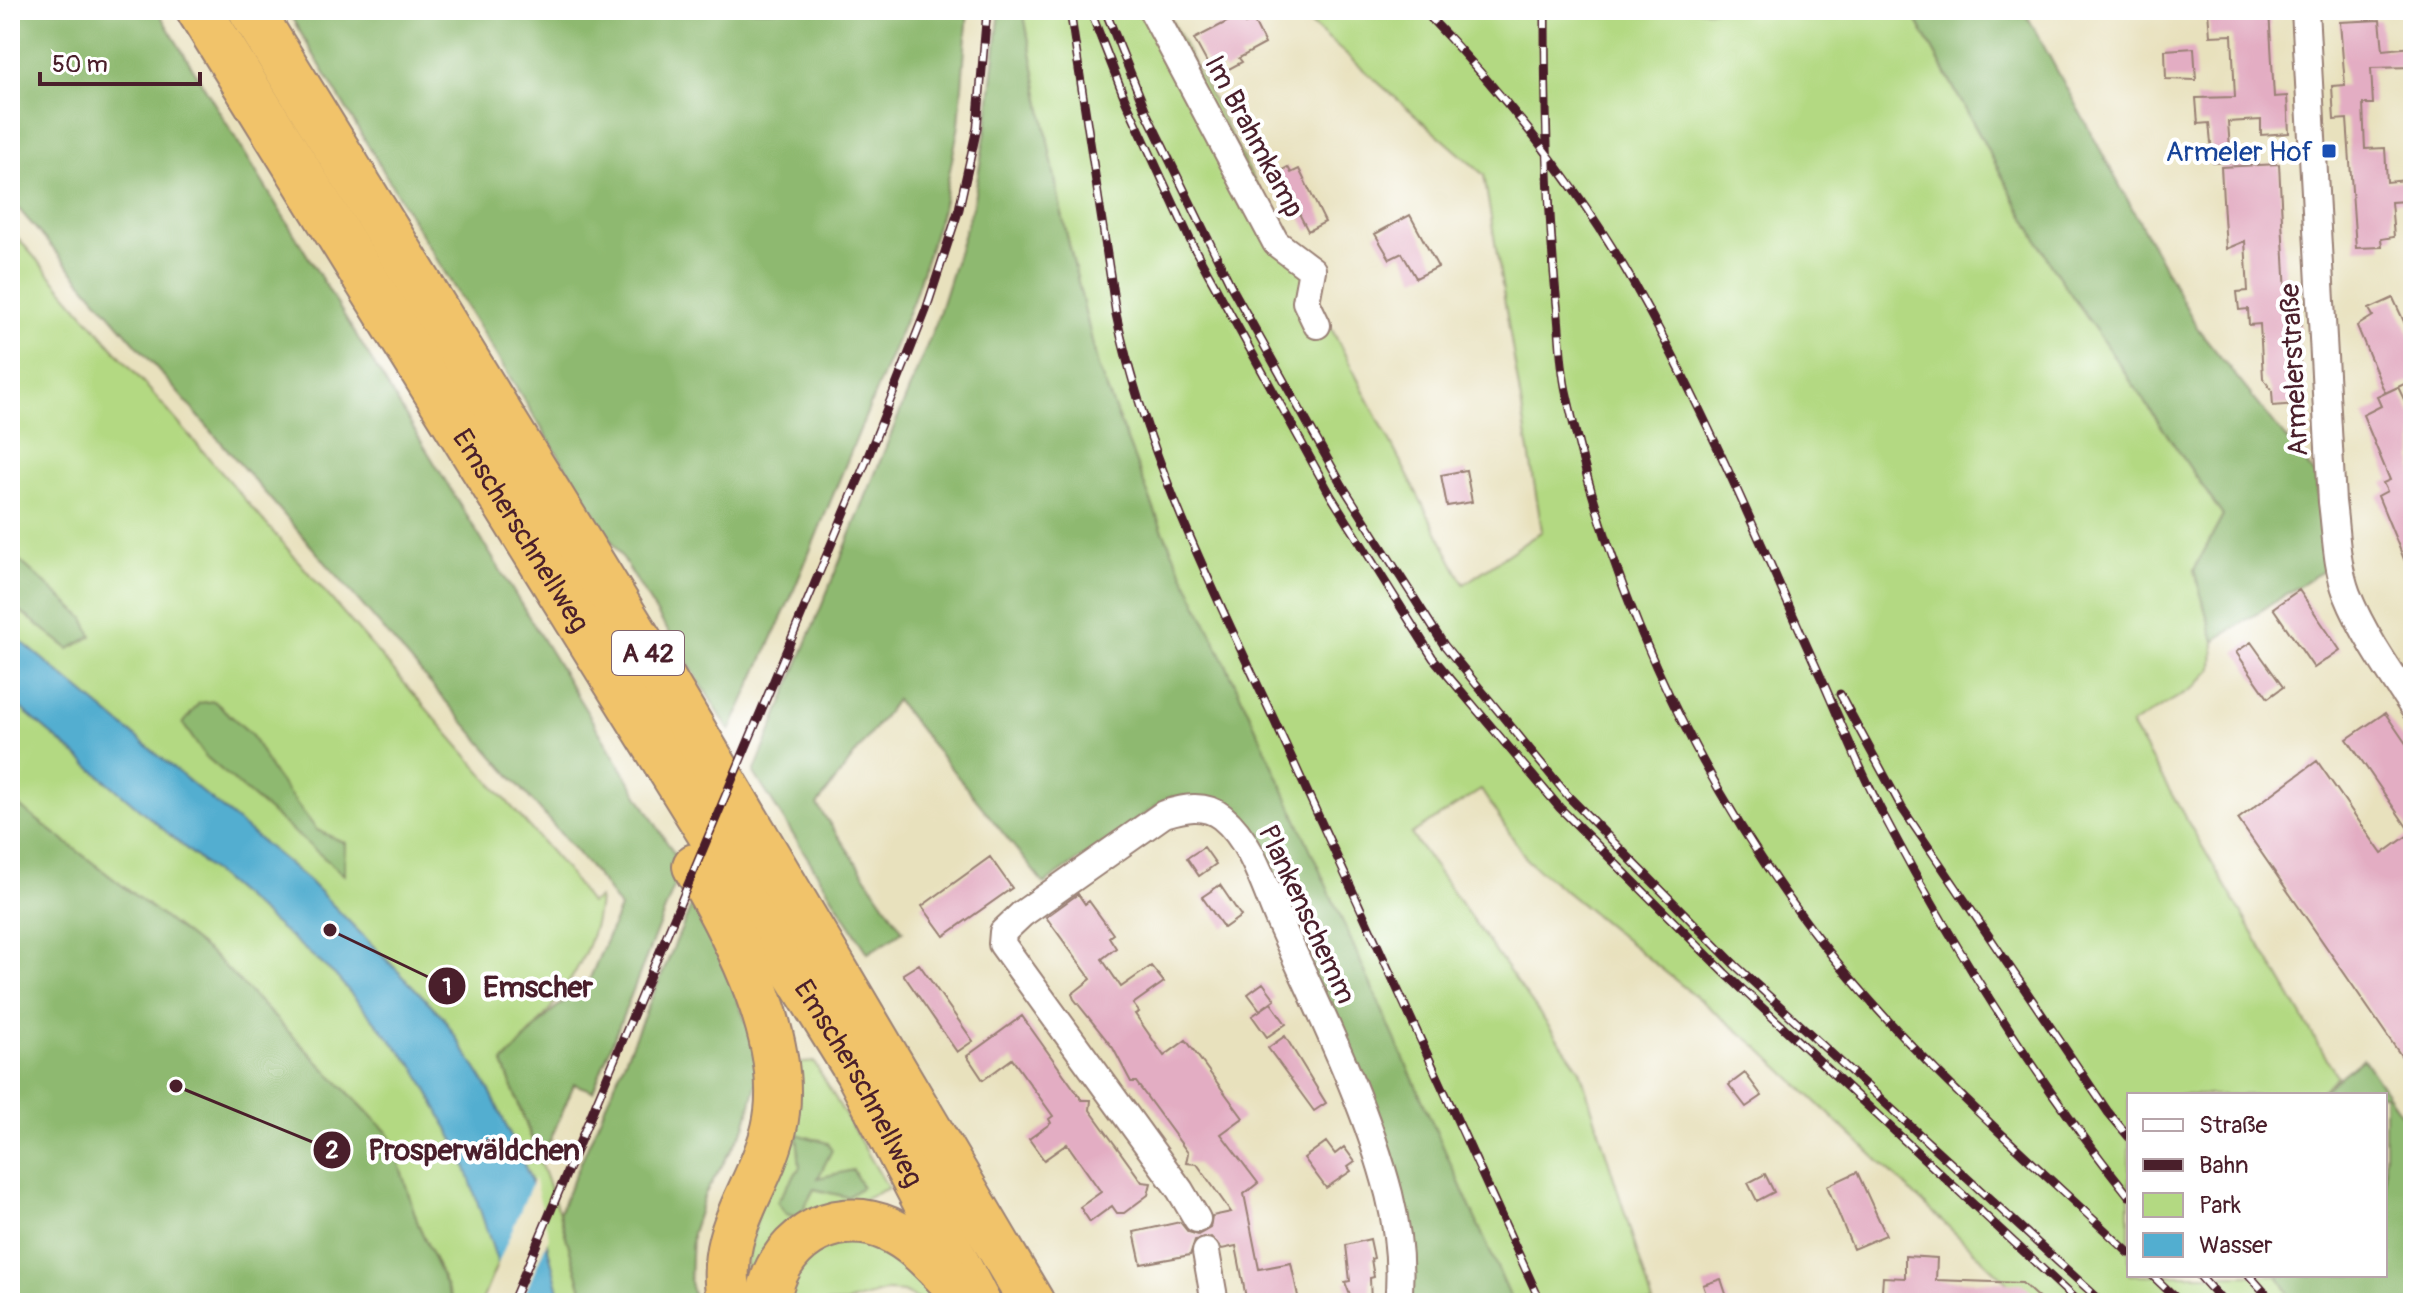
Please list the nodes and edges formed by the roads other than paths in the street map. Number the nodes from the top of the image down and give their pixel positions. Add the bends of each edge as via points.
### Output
1 (166, 10) edge
2 (199, 10) edge
3 (251, 10) edge
4 (1152, 10) edge
5 (2305, 10) edge
6 (1317, 325) dead end
7 (2413, 707) edge
8 (1197, 1219) dead end
9 (1206, 1252) dead end
10 (730, 1303) edge
11 (768, 1303) edge
12 (969, 1303) edge
13 (978, 1303) edge
14 (1032, 1303) edge
15 (1215, 1303) edge
16 (1398, 1303) edge

1 - 10 highway via 736,937 763,1014 778,1097 774,1130 741,1208 725,1263
2 - 13 highway, Emscherschnellweg / A 42 via 857,1071
3 - 14 highway, A 42 via 656,667
4 - 6 street, Im Brahmkamp via 1276,243 1312,270 1306,302
5 - 7 street, Armelerstraße via 2332,502 2341,569 2369,638
8 - 16 street, Plankenschemm via 1002,944 1003,932 1022,914 1164,814 1185,807 1209,809 1243,841 1293,952 1388,1192 1398,1234
9 - 15 street
11 - 12 highway via 774,1272 800,1240 853,1220 888,1229 922,1250

